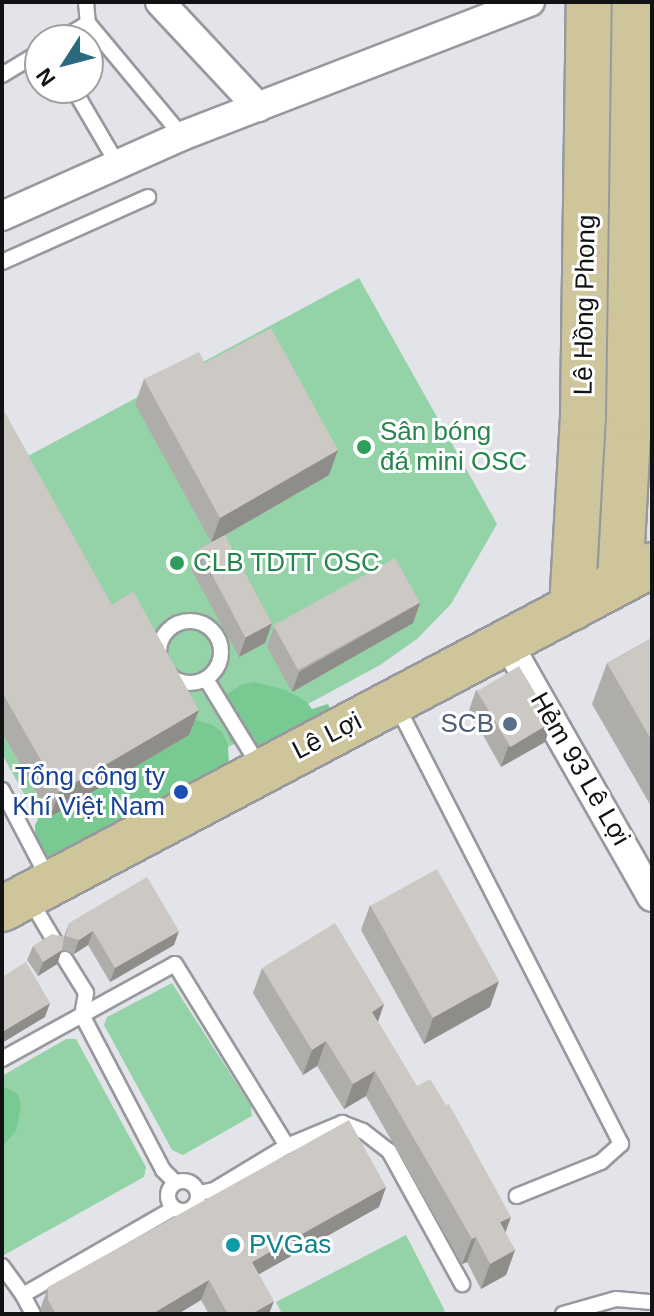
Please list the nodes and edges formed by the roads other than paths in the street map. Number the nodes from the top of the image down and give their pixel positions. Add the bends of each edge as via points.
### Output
1 (86, 2) edge
2 (160, 2) edge
3 (530, 2) edge
4 (589, 2) edge
5 (635, 2) edge
6 (88, 23) joint
7 (24, 62) edge
8 (2, 75) edge
9 (82, 104) edge
10 (258, 107) junction
11 (182, 136) junction
12 (118, 165) junction
13 (148, 197) dead end
14 (2, 216) edge
15 (2, 262) edge
16 (580, 469) junction
17 (639, 471) edge
18 (636, 573) edge
19 (572, 608) junction
20 (507, 642) junction
21 (206, 679) junction
22 (395, 702) junction
23 (261, 769) junction
24 (2, 790) edge
25 (642, 856) edge
26 (26, 895) edge
27 (652, 897) edge
28 (55, 942) edge
29 (65, 959) edge
30 (82, 1015) junction
31 (2, 1059) edge
32 (287, 1146) junction
33 (175, 1182) junction
34 (199, 1193) junction
35 (517, 1196) dead end
36 (174, 1208) junction
37 (2, 1266) edge
38 (462, 1284) dead end
39 (23, 1295) junction
40 (652, 1302) edge
41 (33, 1314) edge
42 (563, 1314) edge

1 - 6 lane
2 - 10 street
3 - 10 street
4 - 16 main road, Lê Hồng Phong
5 - 17 main road, Lê Hồng Phong via 629,415
6 - 11 lane
7 - 8 lane
9 - 12 lane
10 - 11 street
11 - 12 street
12 - 14 street
13 - 15 lane
16 - 17 main road
16 - 19 main road, Lê Hồng Phong
17 - 18 main road, Lê Hồng Phong
18 - 19 main road, Lê Lợi
19 - 20 main road, Lê Lợi
20 - 22 main road, Lê Lợi
20 - 25 street, Hẻm 93 Lê Lợi
21 - 21 lane via 219,664 217,634 190,620 171,627 160,645 162,666 177,680
21 - 23 lane
22 - 23 main road, Lê Lợi
22 - 35 lane via 621,1144 601,1162
23 - 26 main road, Lê Lợi
24 - 26 lane
25 - 27 street, Hẻm 93 Lê Lợi
26 - 28 lane
29 - 30 lane via 86,993
30 - 31 lane
30 - 32 lane via 175,964
30 - 33 lane via 163,1170
32 - 34 lane via 214,1190
32 - 38 lane via 342,1123 389,1151
33 - 34 lane via 189,1181
33 - 36 lane via 168,1194
34 - 36 lane via 193,1208
36 - 39 lane
37 - 39 lane
39 - 41 lane
40 - 42 lane via 616,1299

